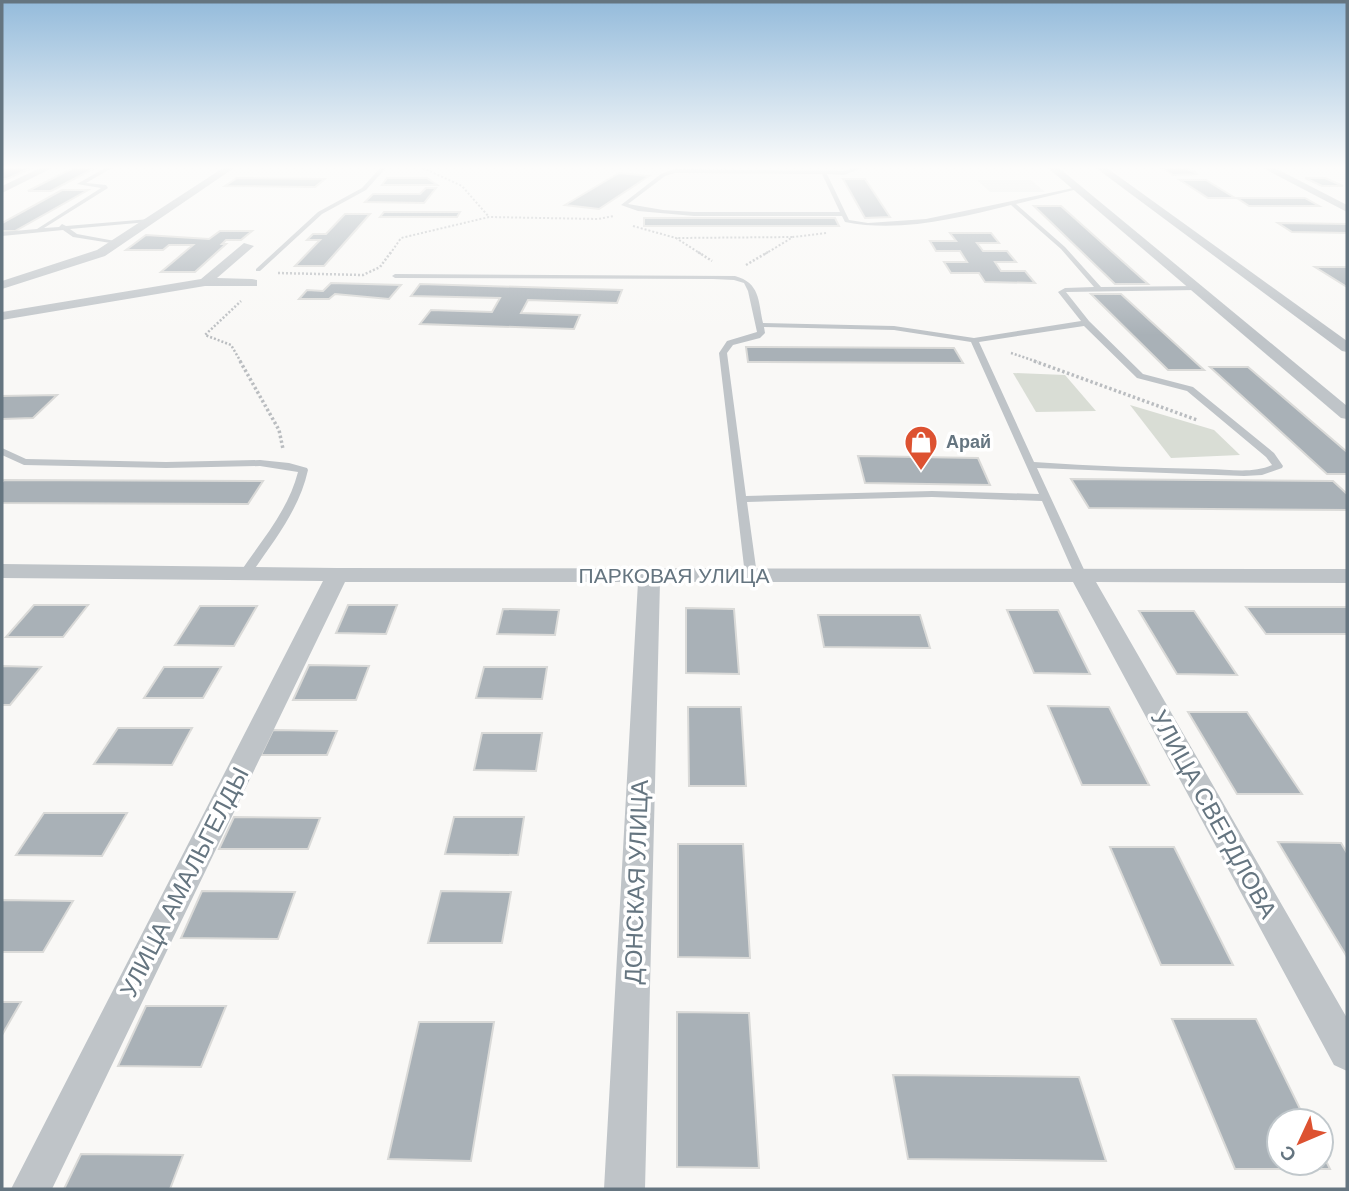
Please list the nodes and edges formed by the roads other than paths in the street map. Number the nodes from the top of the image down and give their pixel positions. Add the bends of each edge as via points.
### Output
1 (47, 224) edge
2 (97, 224) edge
3 (143, 224) edge
4 (308, 224) edge
5 (875, 224) edge
6 (894, 224) edge
7 (1035, 224) edge
8 (1119, 224) edge
9 (1177, 224) edge
10 (62, 226) junction
11 (37, 230) junction
12 (2, 234) edge
13 (116, 243) junction
14 (248, 246) dead end
15 (258, 270) dead end
16 (395, 276) dead end
17 (205, 282) junction
18 (252, 283) road end
19 (2, 285) edge
20 (1196, 288) junction
21 (1099, 289) junction
22 (2, 316) edge
23 (1086, 323) junction
24 (759, 325) junction
25 (975, 342) junction
26 (1347, 348) edge
27 (1347, 414) edge
28 (2, 451) edge
29 (1031, 465) junction
30 (1046, 498) junction
31 (741, 499) junction
32 (245, 574) junction
33 (5, 575) edge
34 (337, 575) junction
35 (649, 575) junction
36 (751, 575) junction
37 (1081, 576) junction
38 (1347, 576) edge
39 (1347, 1053) edge
40 (31, 1189) edge
41 (624, 1189) edge

1 - 11 lane
2 - 10 lane
3 - 13 street
4 - 15 lane
5 - 6 lane
7 - 21 lane
8 - 20 street
9 - 26 street
10 - 11 lane
10 - 13 lane via 75,236
11 - 12 lane
13 - 19 street via 101,253
14 - 17 street
16 - 24 lane via 733,276 747,282 752,291
17 - 18 street
17 - 22 street
20 - 21 lane
20 - 27 street
21 - 23 lane via 1062,292
23 - 25 lane
23 - 29 lane via 1140,376 1190,389 1278,466 1222,472 1112,472
24 - 25 lane via 900,327
24 - 31 lane via 757,336 730,343 723,354
25 - 29 lane
28 - 32 lane via 24,462 285,464 303,470 301,486
29 - 30 lane
30 - 31 lane via 900,494
30 - 37 lane
31 - 36 lane
32 - 33 street, ПАРКОВАЯ УЛИЦА
32 - 34 street, ПАРКОВАЯ УЛИЦА
34 - 35 street, ПАРКОВАЯ УЛИЦА
34 - 40 street, УЛИЦА АМАЛЬГЕЛДЫ
35 - 36 street, ПАРКОВАЯ УЛИЦА
35 - 41 street, ДОНСКАЯ УЛИЦА
36 - 37 street, ПАРКОВАЯ УЛИЦА
37 - 38 street, ПАРКОВАЯ УЛИЦА
37 - 39 street, УЛИЦА СВЕРДЛОВА

